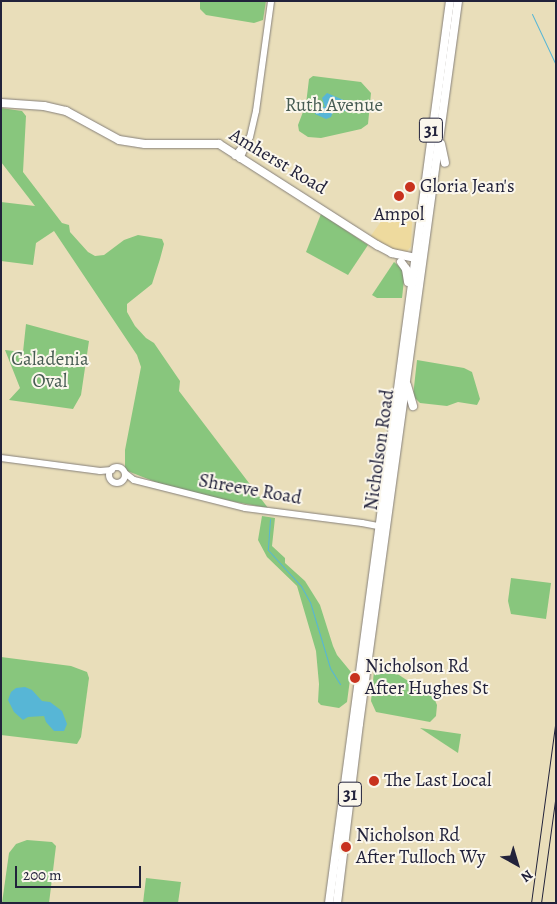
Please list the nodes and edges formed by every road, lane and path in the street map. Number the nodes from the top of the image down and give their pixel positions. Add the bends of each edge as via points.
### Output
1 (271, 1) edge
2 (448, 1) edge
3 (458, 1) edge
4 (1, 103) edge
5 (440, 123) junction
6 (238, 156) junction
7 (445, 163) dead end
8 (392, 253) junction
9 (402, 262) junction
10 (418, 262) junction
11 (406, 317) junction
12 (406, 381) junction
13 (413, 406) dead end
14 (1, 458) edge
15 (125, 473) junction
16 (111, 474) junction
17 (134, 480) junction
18 (123, 481) junction
19 (382, 525) junction
20 (371, 640) junction
21 (359, 664) junction
22 (328, 903) edge
23 (337, 903) edge

1 - 6 street via 256,111 250,137
2 - 10 main road, Nicholson Road / 31
3 - 5 main road, Nicholson Road / 31
4 - 6 main road, Amherst Road via 66,116 114,144 210,146
5 - 7 main road via 443,130 440,149
5 - 10 main road, Nicholson Road / 31
6 - 8 main road, Amherst Road
8 - 9 main road, Amherst Road
8 - 10 main road, Amherst Road
9 - 10 main road
9 - 11 main road via 407,274
10 - 11 main road, Nicholson Road / 31
10 - 12 main road, Nicholson Road / 31
11 - 19 main road, Nicholson Road / 31
12 - 13 main road
12 - 19 main road, Nicholson Road / 31
14 - 16 street, Shreeve Road
15 - 16 street, Shreeve Road via 119,468
15 - 17 street, Shreeve Road
15 - 18 street
16 - 18 street, Shreeve Road via 115,483
17 - 18 street, Shreeve Road
17 - 19 street, Shreeve Road via 245,508
19 - 20 main road, Nicholson Road / 31
19 - 21 main road, Nicholson Road / 31
20 - 21 main road via 366,640
20 - 23 main road, Nicholson Road / 31
21 - 22 main road, Nicholson Road / 31

